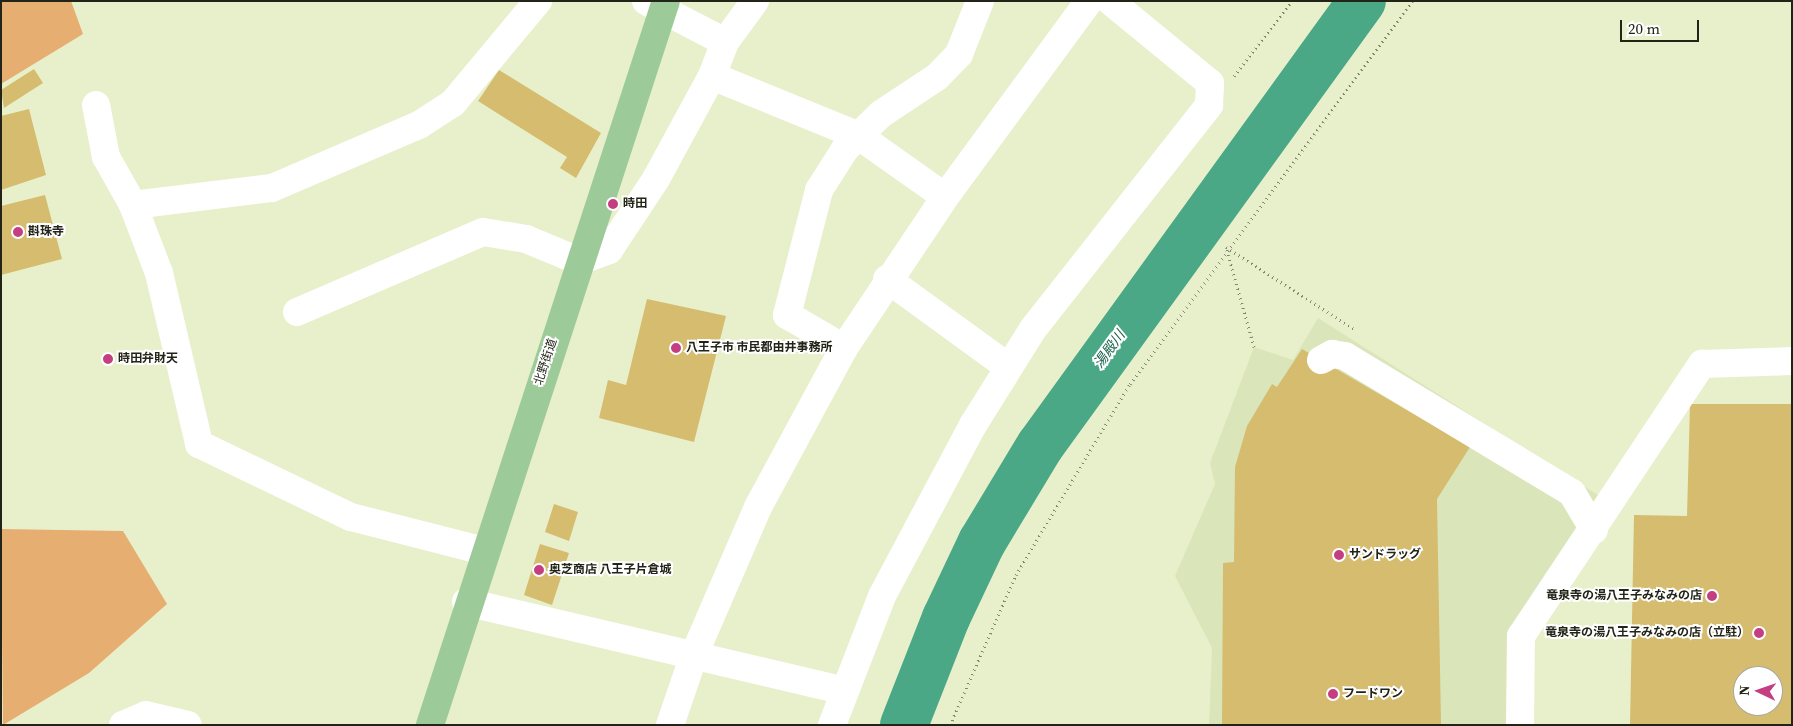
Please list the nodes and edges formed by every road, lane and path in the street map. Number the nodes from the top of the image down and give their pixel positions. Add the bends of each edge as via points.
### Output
1 (538, 1) edge
2 (755, 1) edge
3 (980, 1) edge
4 (1089, 1) edge
5 (1110, 1) edge
6 (1292, 1) edge
7 (1412, 1) edge
8 (659, 4) edge
9 (724, 42) junction
10 (712, 76) junction
11 (96, 105) dead end
12 (1208, 105) junction
13 (859, 136) junction
14 (944, 197) junction
15 (133, 206) junction
16 (1226, 247) junction
17 (579, 262) junction
18 (1260, 270) dead end
19 (887, 279) junction
20 (297, 312) dead end
21 (1254, 347) dead end
22 (844, 348) junction
23 (1322, 360) dead end
24 (1792, 361) edge
25 (1008, 367) junction
26 (1594, 530) junction
27 (484, 552) junction
28 (466, 602) junction
29 (694, 655) junction
30 (844, 691) junction
31 (124, 725) edge
32 (188, 725) edge
33 (430, 725) edge
34 (670, 725) edge
35 (832, 725) edge
36 (950, 725) edge
37 (1520, 725) edge

1 - 15 street via 453,103 419,125 272,188
2 - 9 street
3 - 13 street via 959,54 937,77 881,114
4 - 14 street
5 - 12 street via 1210,82
6 - 12 path
7 - 16 path
8 - 9 street
8 - 17 main road, 北野街道
9 - 10 street
10 - 13 street
10 - 17 street via 632,220 609,250
11 - 15 street via 106,157
12 - 25 street
13 - 14 street
13 - 22 street via 819,190 787,314
14 - 19 street
15 - 27 street via 159,273 199,444 351,517
16 - 18 path
16 - 21 path
16 - 36 path via 1130,384 1016,575
17 - 20 street via 526,239 484,232
17 - 27 main road, 北野街道
19 - 22 street
19 - 25 street
22 - 29 street via 758,508
23 - 26 street via 1332,354 1344,356 1562,497
24 - 26 street via 1702,364
25 - 30 street via 910,537
26 - 37 street via 1521,636
27 - 28 main road, 北野街道
28 - 29 street
28 - 33 main road, 北野街道
29 - 30 street
29 - 34 street
30 - 35 street
31 - 32 street via 146,715

